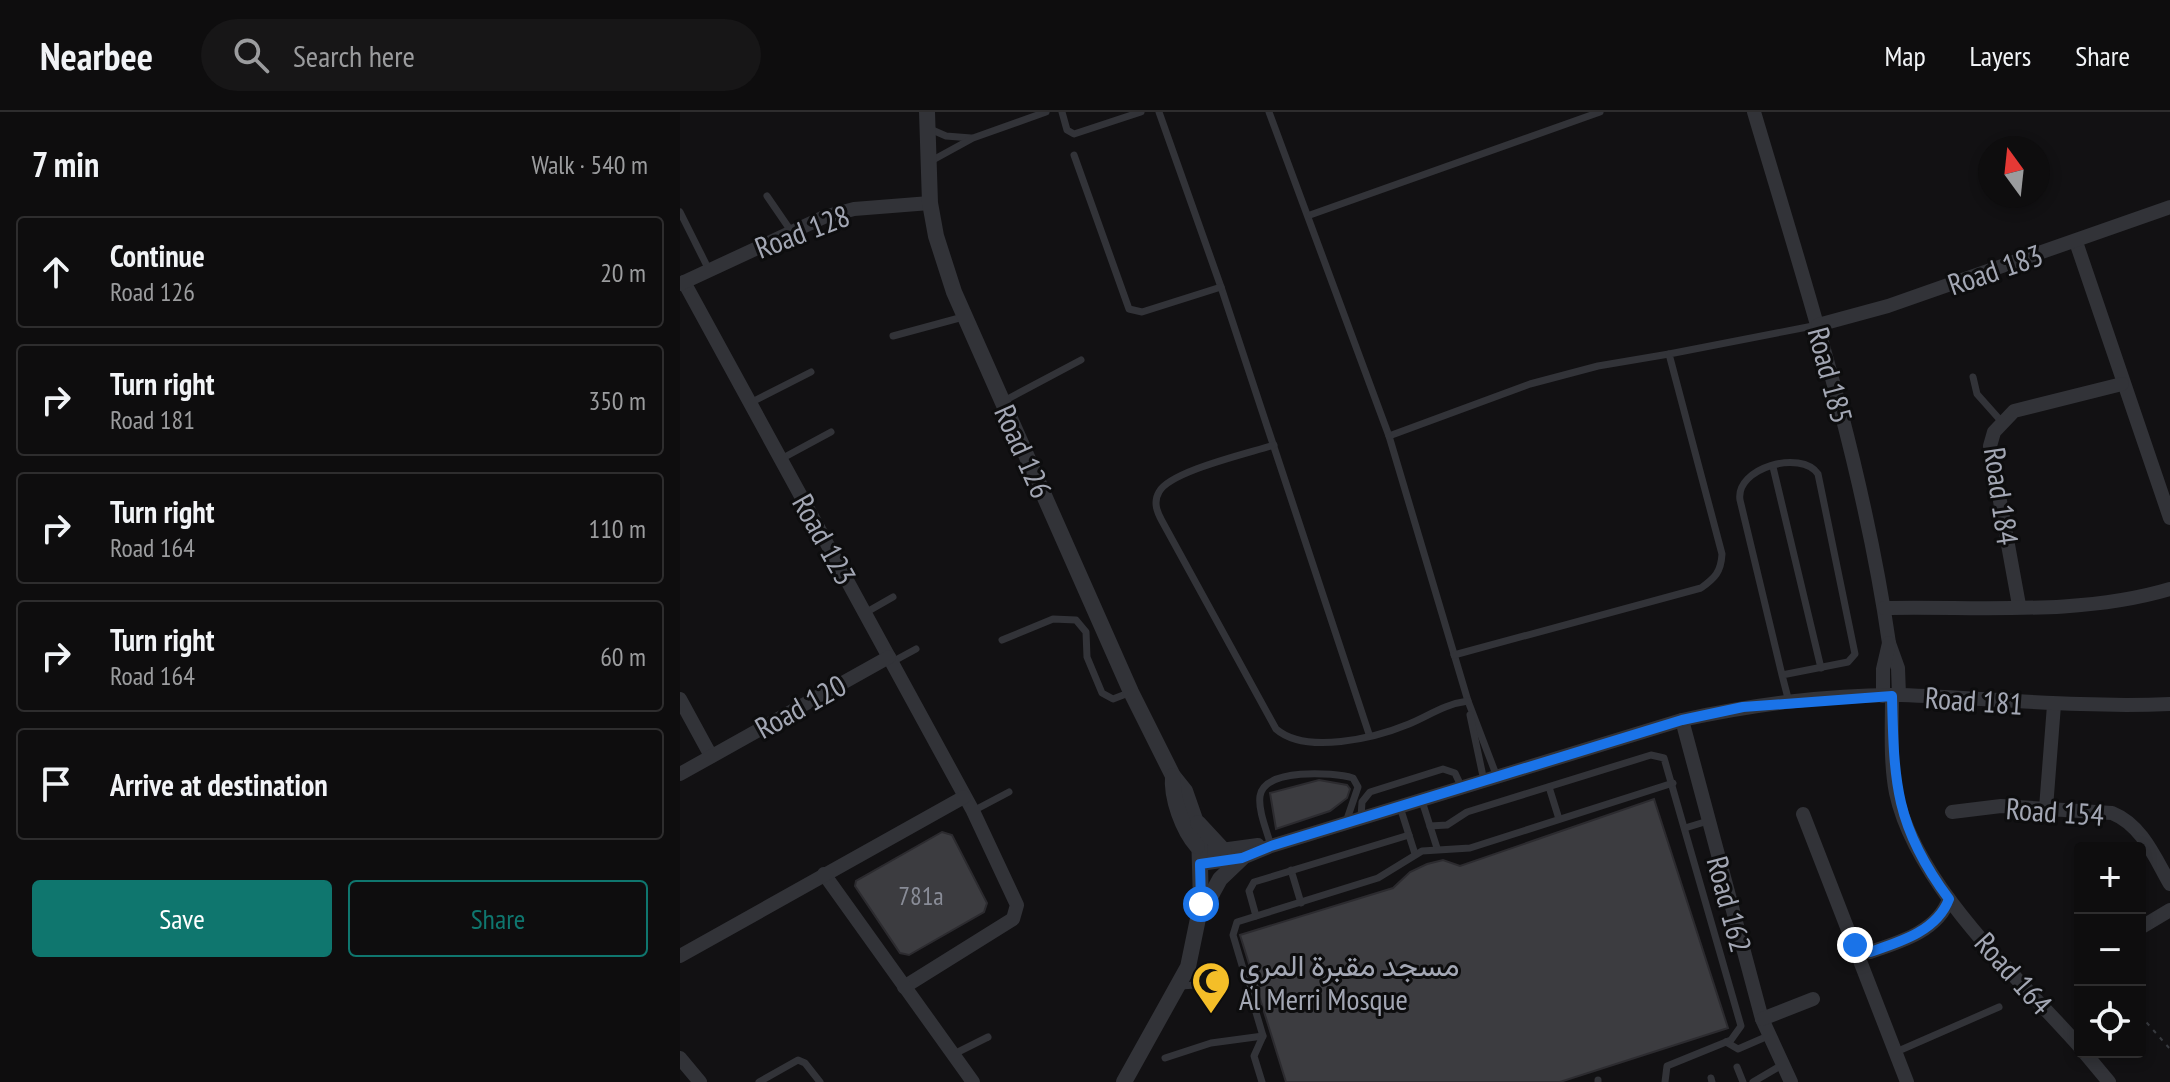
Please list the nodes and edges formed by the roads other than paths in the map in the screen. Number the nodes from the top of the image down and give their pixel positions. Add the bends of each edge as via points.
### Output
1 (1046, 112) edge
2 (1062, 112) edge
3 (1141, 112) edge
4 (1159, 112) edge
5 (1269, 112) edge
6 (1600, 112) edge
7 (1754, 112) edge
8 (928, 120) edge
9 (973, 138) junction
10 (1074, 155) dead end
11 (931, 161) junction
12 (767, 196) dead end
13 (930, 203) junction
14 (2170, 207) edge
15 (680, 212) edge
16 (1310, 215) junction
17 (791, 231) junction
18 (2076, 242) junction
19 (709, 270) junction
20 (682, 283) edge
21 (1221, 287) junction
22 (965, 316) junction
23 (1818, 325) junction
24 (893, 336) dead end
25 (1669, 354) junction
26 (1081, 360) dead end
27 (811, 372) dead end
28 (1973, 377) dead end
29 (2122, 384) junction
30 (750, 403) junction
31 (1002, 403) junction
32 (2001, 421) junction
33 (831, 432) dead end
34 (1389, 436) junction
35 (1274, 445) junction
36 (781, 459) junction
37 (1773, 467) junction
38 (2170, 518) edge
39 (2170, 589) edge
40 (893, 597) dead end
41 (2019, 605) junction
42 (1884, 608) junction
43 (865, 613) junction
44 (1002, 640) dead end
45 (916, 649) dead end
46 (1454, 655) junction
47 (890, 660) junction
48 (1821, 668) junction
49 (1782, 675) junction
50 (1131, 692) junction
51 (1891, 696) junction
52 (680, 699) edge
53 (1468, 701) junction
54 (1789, 704) junction
55 (2170, 704) edge
56 (2054, 705) junction
57 (1682, 720) junction
58 (1369, 734) junction
59 (711, 756) junction
60 (680, 774) edge
61 (1173, 776) junction
62 (1490, 779) junction
63 (1673, 783) junction
64 (1549, 787) junction
65 (1462, 788) junction
66 (1009, 792) dead end
67 (964, 797) junction
68 (1422, 801) junction
69 (1400, 807) junction
70 (2046, 808) junction
71 (973, 811) junction
72 (1952, 812) dead end
73 (1803, 814) dead end
74 (1361, 819) junction
75 (1559, 819) junction
76 (1196, 821) junction
77 (1708, 821) junction
78 (1345, 824) junction
79 (1430, 826) junction
80 (1685, 828) junction
81 (1409, 835) junction
82 (1271, 846) junction
83 (1437, 848) junction
84 (1224, 851) junction
85 (1199, 854) junction
86 (1415, 854) junction
87 (1242, 858) junction
88 (1291, 870) junction
89 (824, 874) junction
90 (2170, 884) edge
91 (1949, 899) junction
92 (1301, 903) junction
93 (2170, 910) edge
94 (1256, 916) junction
95 (1199, 919) junction
96 (2146, 924) edge
97 (1855, 945) junction
98 (680, 956) edge
99 (1223, 983) dead end
100 (1179, 986) junction
101 (904, 987) junction
102 (1813, 999) dead end
103 (1999, 1007) dead end
104 (1762, 1019) junction
105 (1263, 1036) junction
106 (1768, 1036) junction
107 (988, 1037) dead end
108 (2074, 1040) edge
109 (1726, 1042) junction
110 (1896, 1052) junction
111 (952, 1055) junction
112 (680, 1058) edge
113 (1165, 1058) dead end
114 (2089, 1058) edge
115 (1782, 1065) junction
116 (1737, 1067) dead end
117 (2107, 1081) edge
118 (700, 1082) edge
119 (759, 1082) edge
120 (820, 1082) edge
121 (973, 1082) edge
122 (1124, 1082) edge
123 (1262, 1082) edge
124 (1665, 1082) edge
125 (1743, 1082) edge
126 (1753, 1082) edge
127 (1790, 1082) edge
128 (1907, 1082) edge

1 - 9 lane
2 - 3 lane via 1067,130 1077,134
4 - 21 lane
5 - 16 lane
6 - 16 lane
7 - 23 street, Road 185
8 - 9 lane via 946,136
8 - 11 street, Road 126
9 - 11 lane
10 - 21 lane via 1129,309 1142,312
11 - 13 street, Road 126
12 - 17 lane
13 - 17 street, Road 128 via 854,209
13 - 22 street, Road 126 via 936,236
14 - 18 street, Road 183
15 - 19 lane
16 - 34 lane
17 - 19 street, Road 128
18 - 23 street, Road 183
18 - 29 street
19 - 20 street, Road 128
20 - 30 street, Road 123
21 - 35 lane
22 - 24 lane
22 - 31 street, Road 126
23 - 25 lane
23 - 42 street, Road 185
25 - 34 lane via 1530,384
25 - 46 lane via 1722,554 1721,570 1701,588
26 - 31 lane
27 - 30 lane
28 - 32 lane via 1977,394
29 - 32 street, Road 184 via 2014,411
29 - 38 street
30 - 36 street, Road 123
31 - 50 street, Road 126
32 - 41 street, Road 184 via 1990,446
33 - 36 lane
34 - 46 lane
35 - 58 lane
35 - 58 lane via 1168,481 1156,500 1157,511 1276,729 1308,744
36 - 43 street, Road 123
37 - 48 lane
37 - 48 lane via 1801,462 1818,474 1855,650 1848,662
37 - 49 lane via 1748,476 1739,494
39 - 41 street via 2083,605
40 - 43 lane
41 - 42 street
42 - 51 street, Road 185 via 1889,643 1883,669
43 - 47 street, Road 123
44 - 50 lane via 1053,619 1076,620 1086,632 1087,657 1102,693 1113,699
45 - 47 lane
46 - 53 lane
47 - 59 street, Road 120
47 - 67 street, Road 123
48 - 49 lane
49 - 54 lane
50 - 61 street, Road 126
51 - 54 street, Road 181
51 - 56 street, Road 181
51 - 91 street, Road 164 via 1898,801 1916,848
52 - 59 street
53 - 58 lane
53 - 62 lane
53 - 62 lane
54 - 57 street, Road 181
55 - 56 street, Road 181
56 - 70 street
57 - 62 street, Road 181
57 - 77 street, Road 162
59 - 60 street, Road 120
61 - 76 street, Road 126
61 - 85 street, Road 126 via 1177,803
62 - 65 street, Road 181
63 - 64 lane via 1667,762 1656,754
63 - 75 lane
63 - 80 lane
64 - 75 lane
64 - 79 lane via 1467,812 1447,825
65 - 68 street, Road 181
65 - 74 lane via 1448,769 1376,789 1365,797
66 - 71 lane
67 - 71 street, Road 123
67 - 89 street
68 - 69 street, Road 181
68 - 79 lane
69 - 74 street, Road 181
69 - 81 lane
70 - 72 street, Road 154 via 1989,806
70 - 90 street, Road 154 via 2120,816 2140,834
71 - 101 street, Road 123 via 1017,905 1013,919
73 - 97 street
74 - 78 street, Road 181
75 - 83 lane via 1470,848
76 - 84 street
76 - 85 street, Road 126
77 - 80 lane
77 - 104 street, Road 162
78 - 82 street, Road 181
78 - 82 lane via 1358,787 1353,778 1327,771 1272,780 1262,789 1260,801
79 - 83 lane
80 - 109 lane via 1741,1026
81 - 86 lane
81 - 88 lane
82 - 84 street, Road 181
82 - 87 street, Road 181
83 - 86 lane
84 - 85 street, Road 181
85 - 87 street, Road 181
85 - 95 street, Road 126
86 - 92 lane via 1378,878
87 - 95 street via 1220,879
88 - 92 lane
88 - 94 lane via 1251,885
89 - 98 street
89 - 101 street
91 - 97 street, Road 164 via 1930,927 1870,952
91 - 108 street, Road 164
92 - 94 lane
93 - 96 street
94 - 105 lane via 1237,922 1232,932
95 - 100 street, Road 126
97 - 110 street
99 - 100 lane
100 - 122 street, Road 126
101 - 111 street
102 - 104 street
103 - 110 lane
104 - 106 street, Road 162
105 - 113 lane via 1220,1041
105 - 123 lane via 1254,1056
106 - 109 lane via 1738,1049
106 - 115 street, Road 162
107 - 111 lane
109 - 124 lane via 1672,1062
110 - 128 street
111 - 121 street
112 - 118 street
114 - 117 street
115 - 126 lane
115 - 127 street, Road 162
116 - 125 lane
119 - 120 lane via 798,1060

